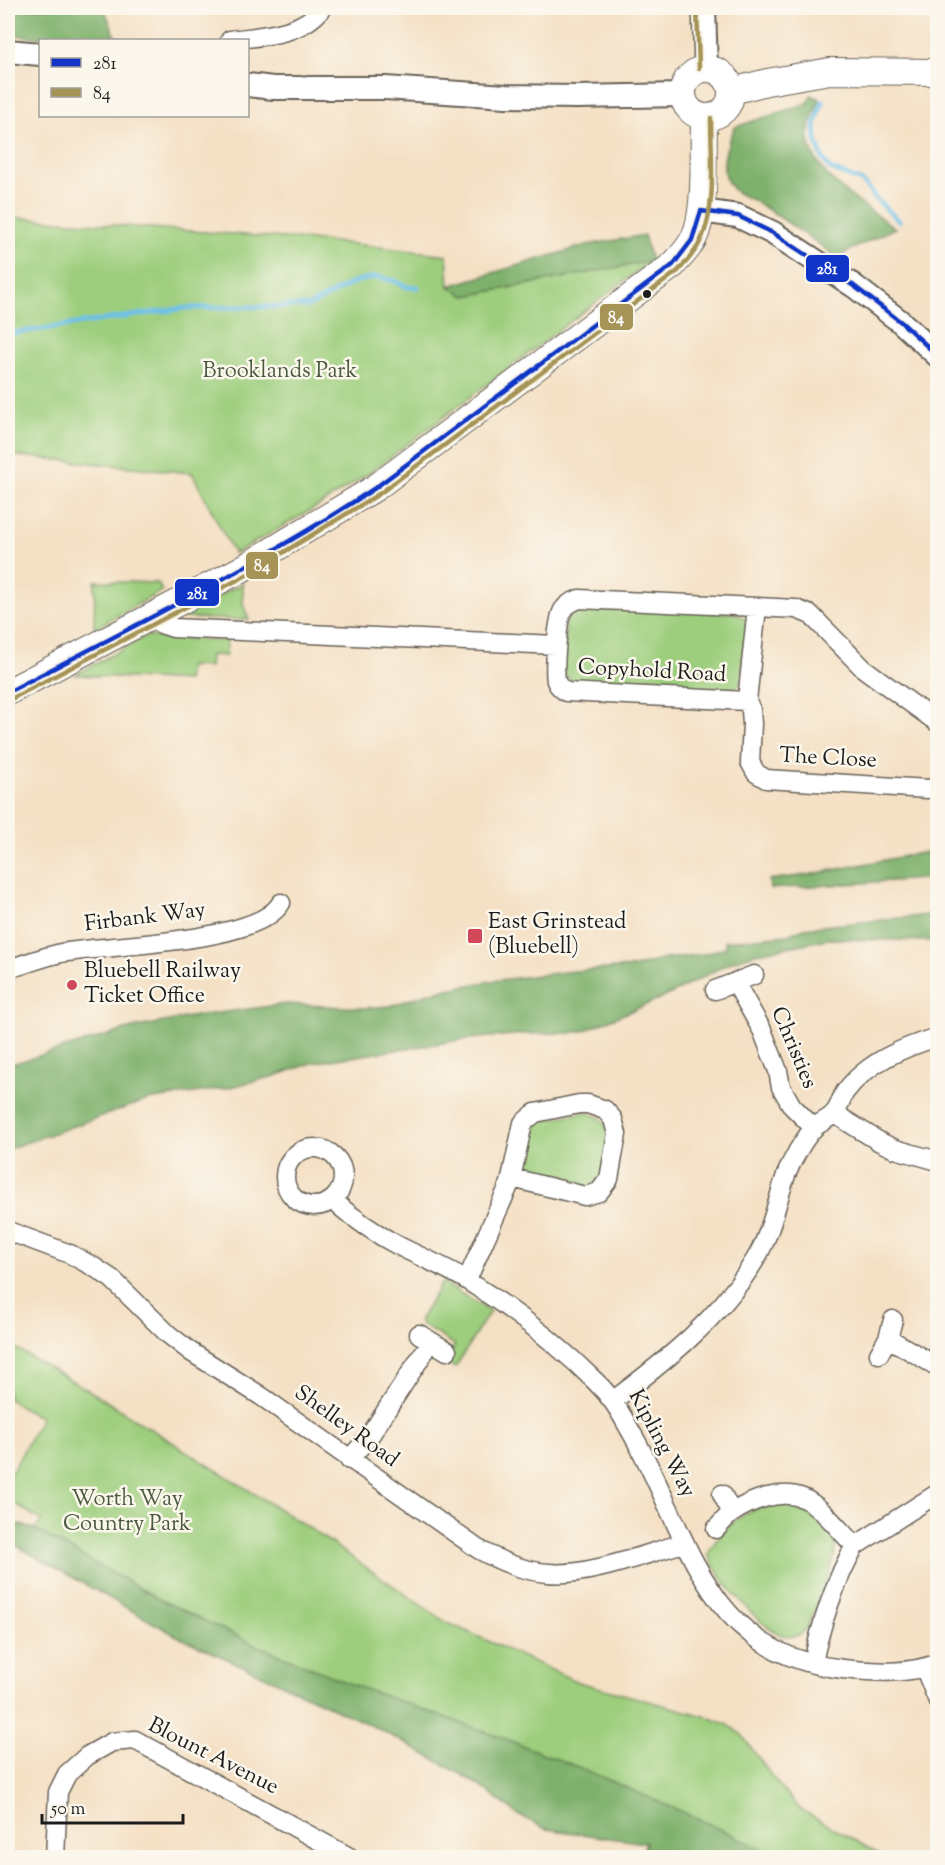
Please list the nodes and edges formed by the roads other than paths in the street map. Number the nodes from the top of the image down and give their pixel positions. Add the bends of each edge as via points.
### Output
1 (322, 8) edge
2 (704, 8) edge
3 (237, 39) edge
4 (8, 51) edge
5 (39, 54) edge
6 (706, 68) junction
7 (938, 72) edge
8 (249, 85) edge
9 (732, 91) junction
10 (682, 95) junction
11 (704, 118) junction
12 (701, 211) junction
13 (938, 356) edge
14 (757, 607) junction
15 (154, 614) junction
16 (556, 645) junction
17 (8, 692) edge
18 (747, 701) junction
19 (938, 723) edge
20 (938, 786) edge
21 (281, 903) dead end
22 (8, 969) edge
23 (754, 975) dead end
24 (735, 982) junction
25 (715, 990) dead end
26 (938, 1037) edge
27 (835, 1113) junction
28 (814, 1128) junction
29 (938, 1161) edge
30 (512, 1178) junction
31 (332, 1200) dead end
32 (8, 1231) edge
33 (467, 1280) junction
34 (893, 1320) dead end
35 (888, 1338) junction
36 (432, 1343) dead end
37 (879, 1354) dead end
38 (938, 1367) edge
39 (614, 1400) junction
40 (349, 1460) junction
41 (938, 1493) edge
42 (722, 1494) dead end
43 (732, 1513) junction
44 (716, 1529) dead end
45 (684, 1543) junction
46 (855, 1546) junction
47 (813, 1664) junction
48 (931, 1666) edge
49 (938, 1701) edge
50 (55, 1857) edge
51 (351, 1857) edge

1 - 3 street via 285,32
2 - 6 street
4 - 5 street
6 - 9 main road via 718,70 728,79
6 - 10 main road via 693,72
7 - 9 main road via 830,71
8 - 10 street via 506,96
9 - 11 main road via 729,105 718,115
10 - 11 main road via 693,114
11 - 12 main road
12 - 13 street via 738,216 773,233 863,293
12 - 15 main road via 688,249 673,265 375,488 240,570
14 - 16 street, Copyhold Road via 579,600 561,612
14 - 18 street, Copyhold Road
14 - 19 street via 796,609 811,615 863,668
15 - 16 street, Copyhold Road via 161,624 173,628
15 - 17 main road
16 - 18 street, Copyhold Road via 556,680 566,692
18 - 20 street, The Close via 752,724 750,762 756,773 766,779 928,789
21 - 22 street, Firbank Way via 269,917 223,933 60,953
23 - 24 street
24 - 25 street
24 - 28 street, Christies via 762,1030 781,1087 792,1106
26 - 27 street via 875,1064 845,1092
27 - 28 street
27 - 29 street via 895,1149
28 - 39 street via 787,1174 756,1259 739,1284 670,1358
30 - 30 street via 585,1196 599,1192 609,1179 616,1134 613,1119 605,1110 588,1104 536,1113 523,1123
30 - 33 street
31 - 33 street, Kipling Way via 361,1225
32 - 40 street, Shelley Road via 70,1254 112,1279 191,1352 261,1396
33 - 39 street, Kipling Way via 527,1320
34 - 35 street
35 - 37 street
35 - 38 street
36 - 40 street
39 - 45 street, Kipling Way
40 - 45 street, Shelley Road via 478,1549 522,1569 573,1573
41 - 46 street
42 - 43 street
43 - 44 street
43 - 46 street via 781,1494 803,1498
45 - 47 street, Kipling Way via 716,1599 731,1617 760,1642
46 - 47 street via 816,1643
47 - 48 street, Kipling Way via 863,1671
48 - 49 street
50 - 51 street, Blount Avenue via 58,1792 68,1774 87,1755 112,1742 135,1740

